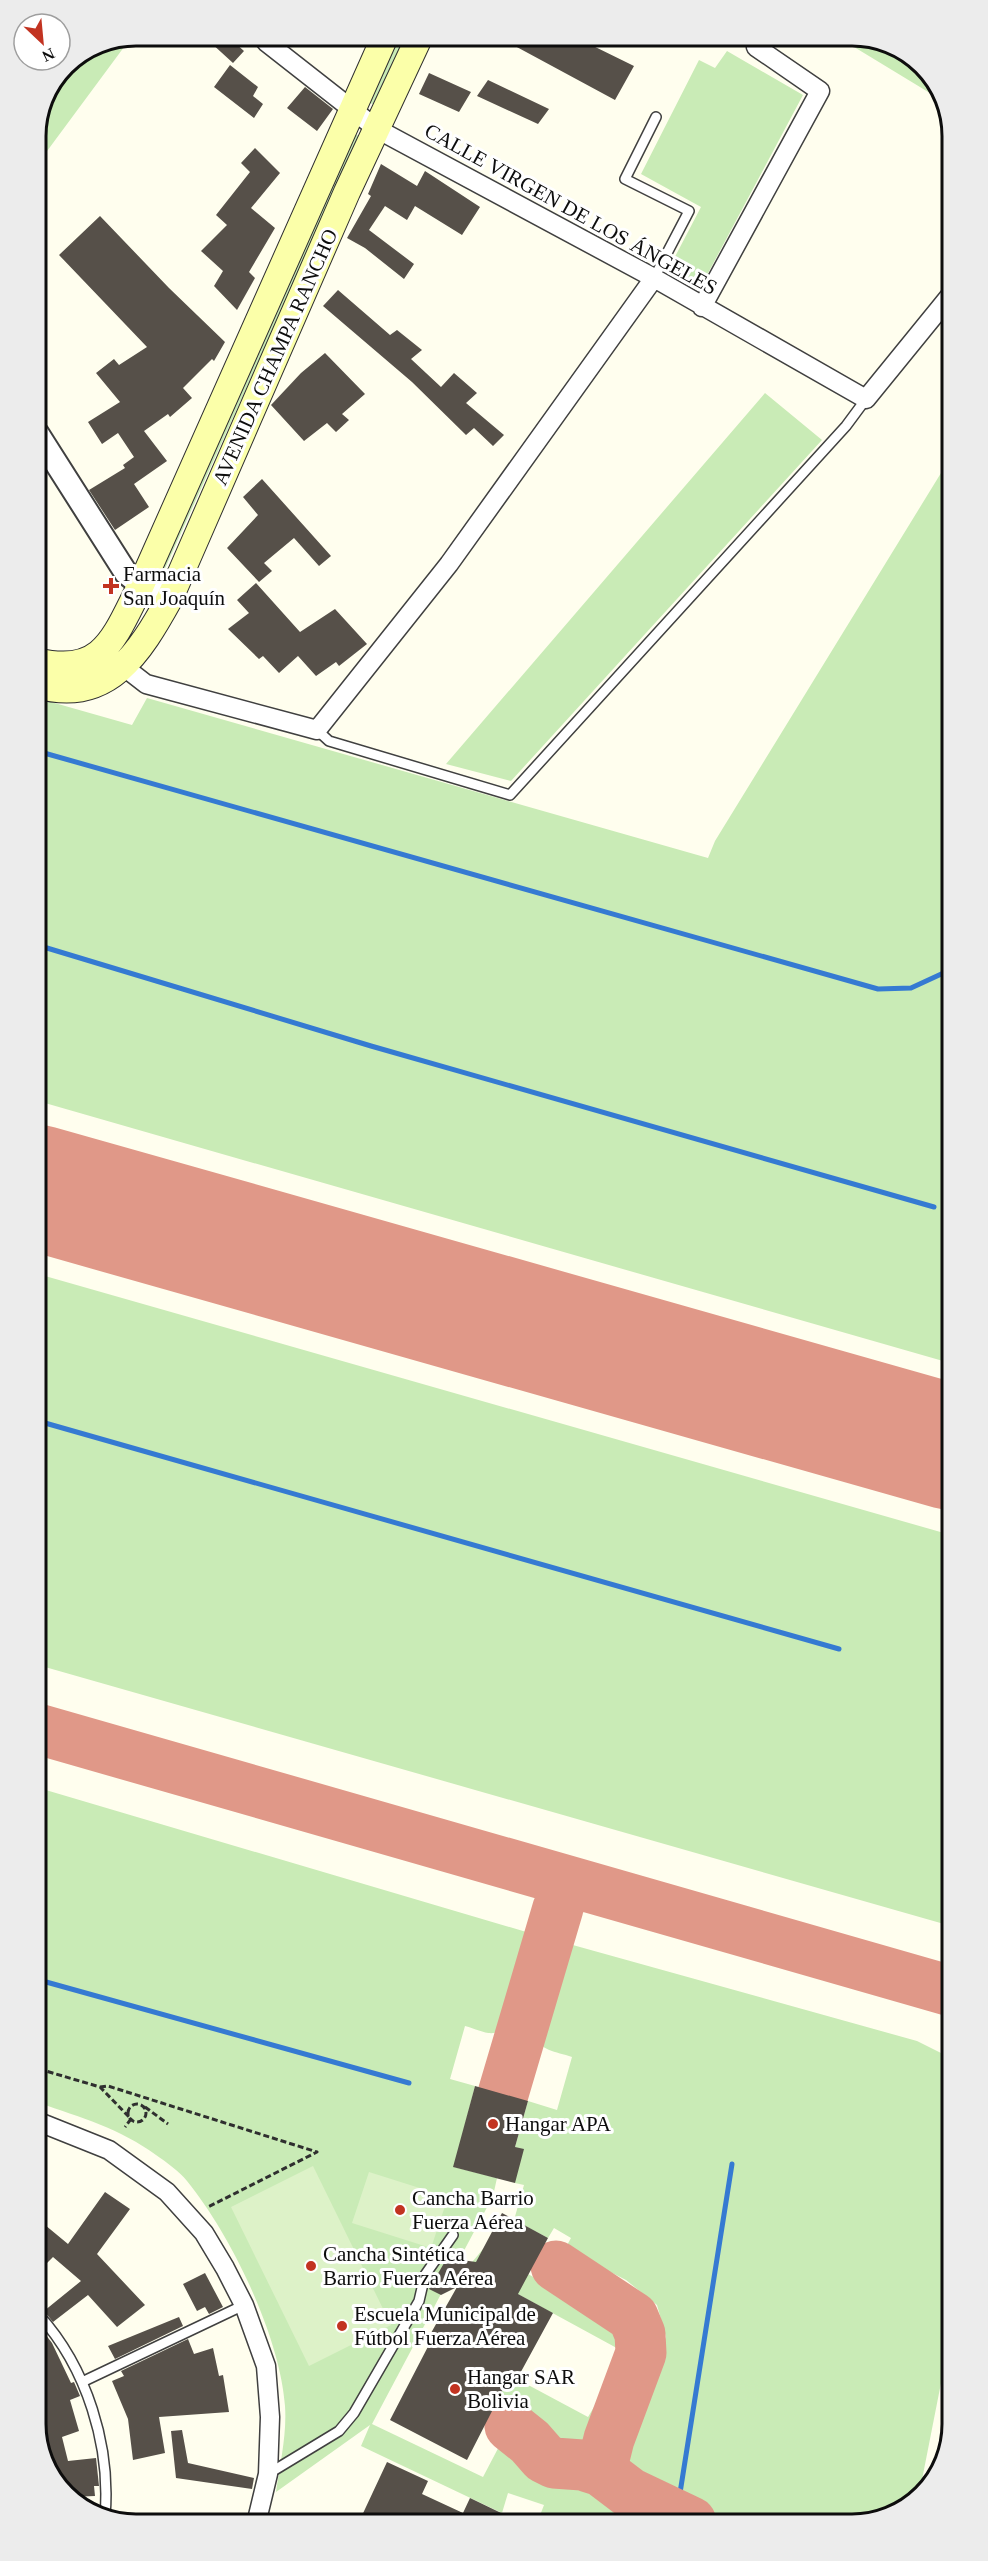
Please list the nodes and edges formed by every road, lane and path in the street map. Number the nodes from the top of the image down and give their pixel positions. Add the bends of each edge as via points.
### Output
1 (271, 46) edge
2 (381, 46) edge
3 (415, 46) edge
4 (756, 47) edge
5 (351, 110) junction
6 (656, 117) dead end
7 (377, 129) junction
8 (654, 278) junction
9 (942, 306) edge
10 (702, 307) junction
11 (866, 399) junction
12 (47, 449) edge
13 (141, 585) junction
14 (170, 598) junction
15 (104, 649) junction
16 (47, 662) edge
17 (122, 667) junction
18 (47, 688) edge
19 (317, 730) junction
20 (46, 2071) edge
21 (100, 2087) junction
22 (143, 2106) junction
23 (131, 2119) junction
24 (168, 2124) dead end
25 (46, 2125) edge
26 (125, 2127) dead end
27 (208, 2207) dead end
28 (453, 2235) dead end
29 (244, 2305) junction
30 (46, 2326) edge
31 (82, 2382) junction
32 (268, 2474) junction
33 (106, 2509) edge
34 (258, 2514) edge

1 - 5 street, CALLE VIRGEN DE LOS ÁNGELES
2 - 5 main road, AVENIDA CHAMPA RANCHO
3 - 7 main road, AVENIDA CHAMPA RANCHO
4 - 10 street via 820,91
5 - 7 street, CALLE VIRGEN DE LOS ÁNGELES
5 - 13 main road, AVENIDA CHAMPA RANCHO
6 - 8 lane via 625,179 689,211
7 - 8 street, CALLE VIRGEN DE LOS ÁNGELES
7 - 14 main road, AVENIDA CHAMPA RANCHO
8 - 10 street, CALLE VIRGEN DE LOS ÁNGELES
8 - 19 street via 449,564
9 - 11 street
10 - 11 street, CALLE VIRGEN DE LOS ÁNGELES
11 - 19 lane via 846,426 510,795 329,741
12 - 13 street via 126,573
13 - 14 street
13 - 15 main road, AVENIDA CHAMPA RANCHO via 116,635
14 - 17 main road, AVENIDA CHAMPA RANCHO via 143,643
15 - 16 main road via 88,662 70,666
15 - 17 street
17 - 18 main road, AVENIDA CHAMPA RANCHO via 106,681 80,690
17 - 19 street via 146,684
20 - 21 path
21 - 23 path
21 - 27 path via 108,2086 317,2152
22 - 23 path via 130,2108
22 - 23 path via 144,2119
22 - 24 path
23 - 26 path
25 - 29 street via 109,2150 167,2192 204,2233
28 - 32 lane via 425,2275 414,2312 354,2413 339,2431
29 - 31 lane
29 - 32 street via 266,2366 270,2417
30 - 31 lane
31 - 33 lane via 104,2457
32 - 34 street

